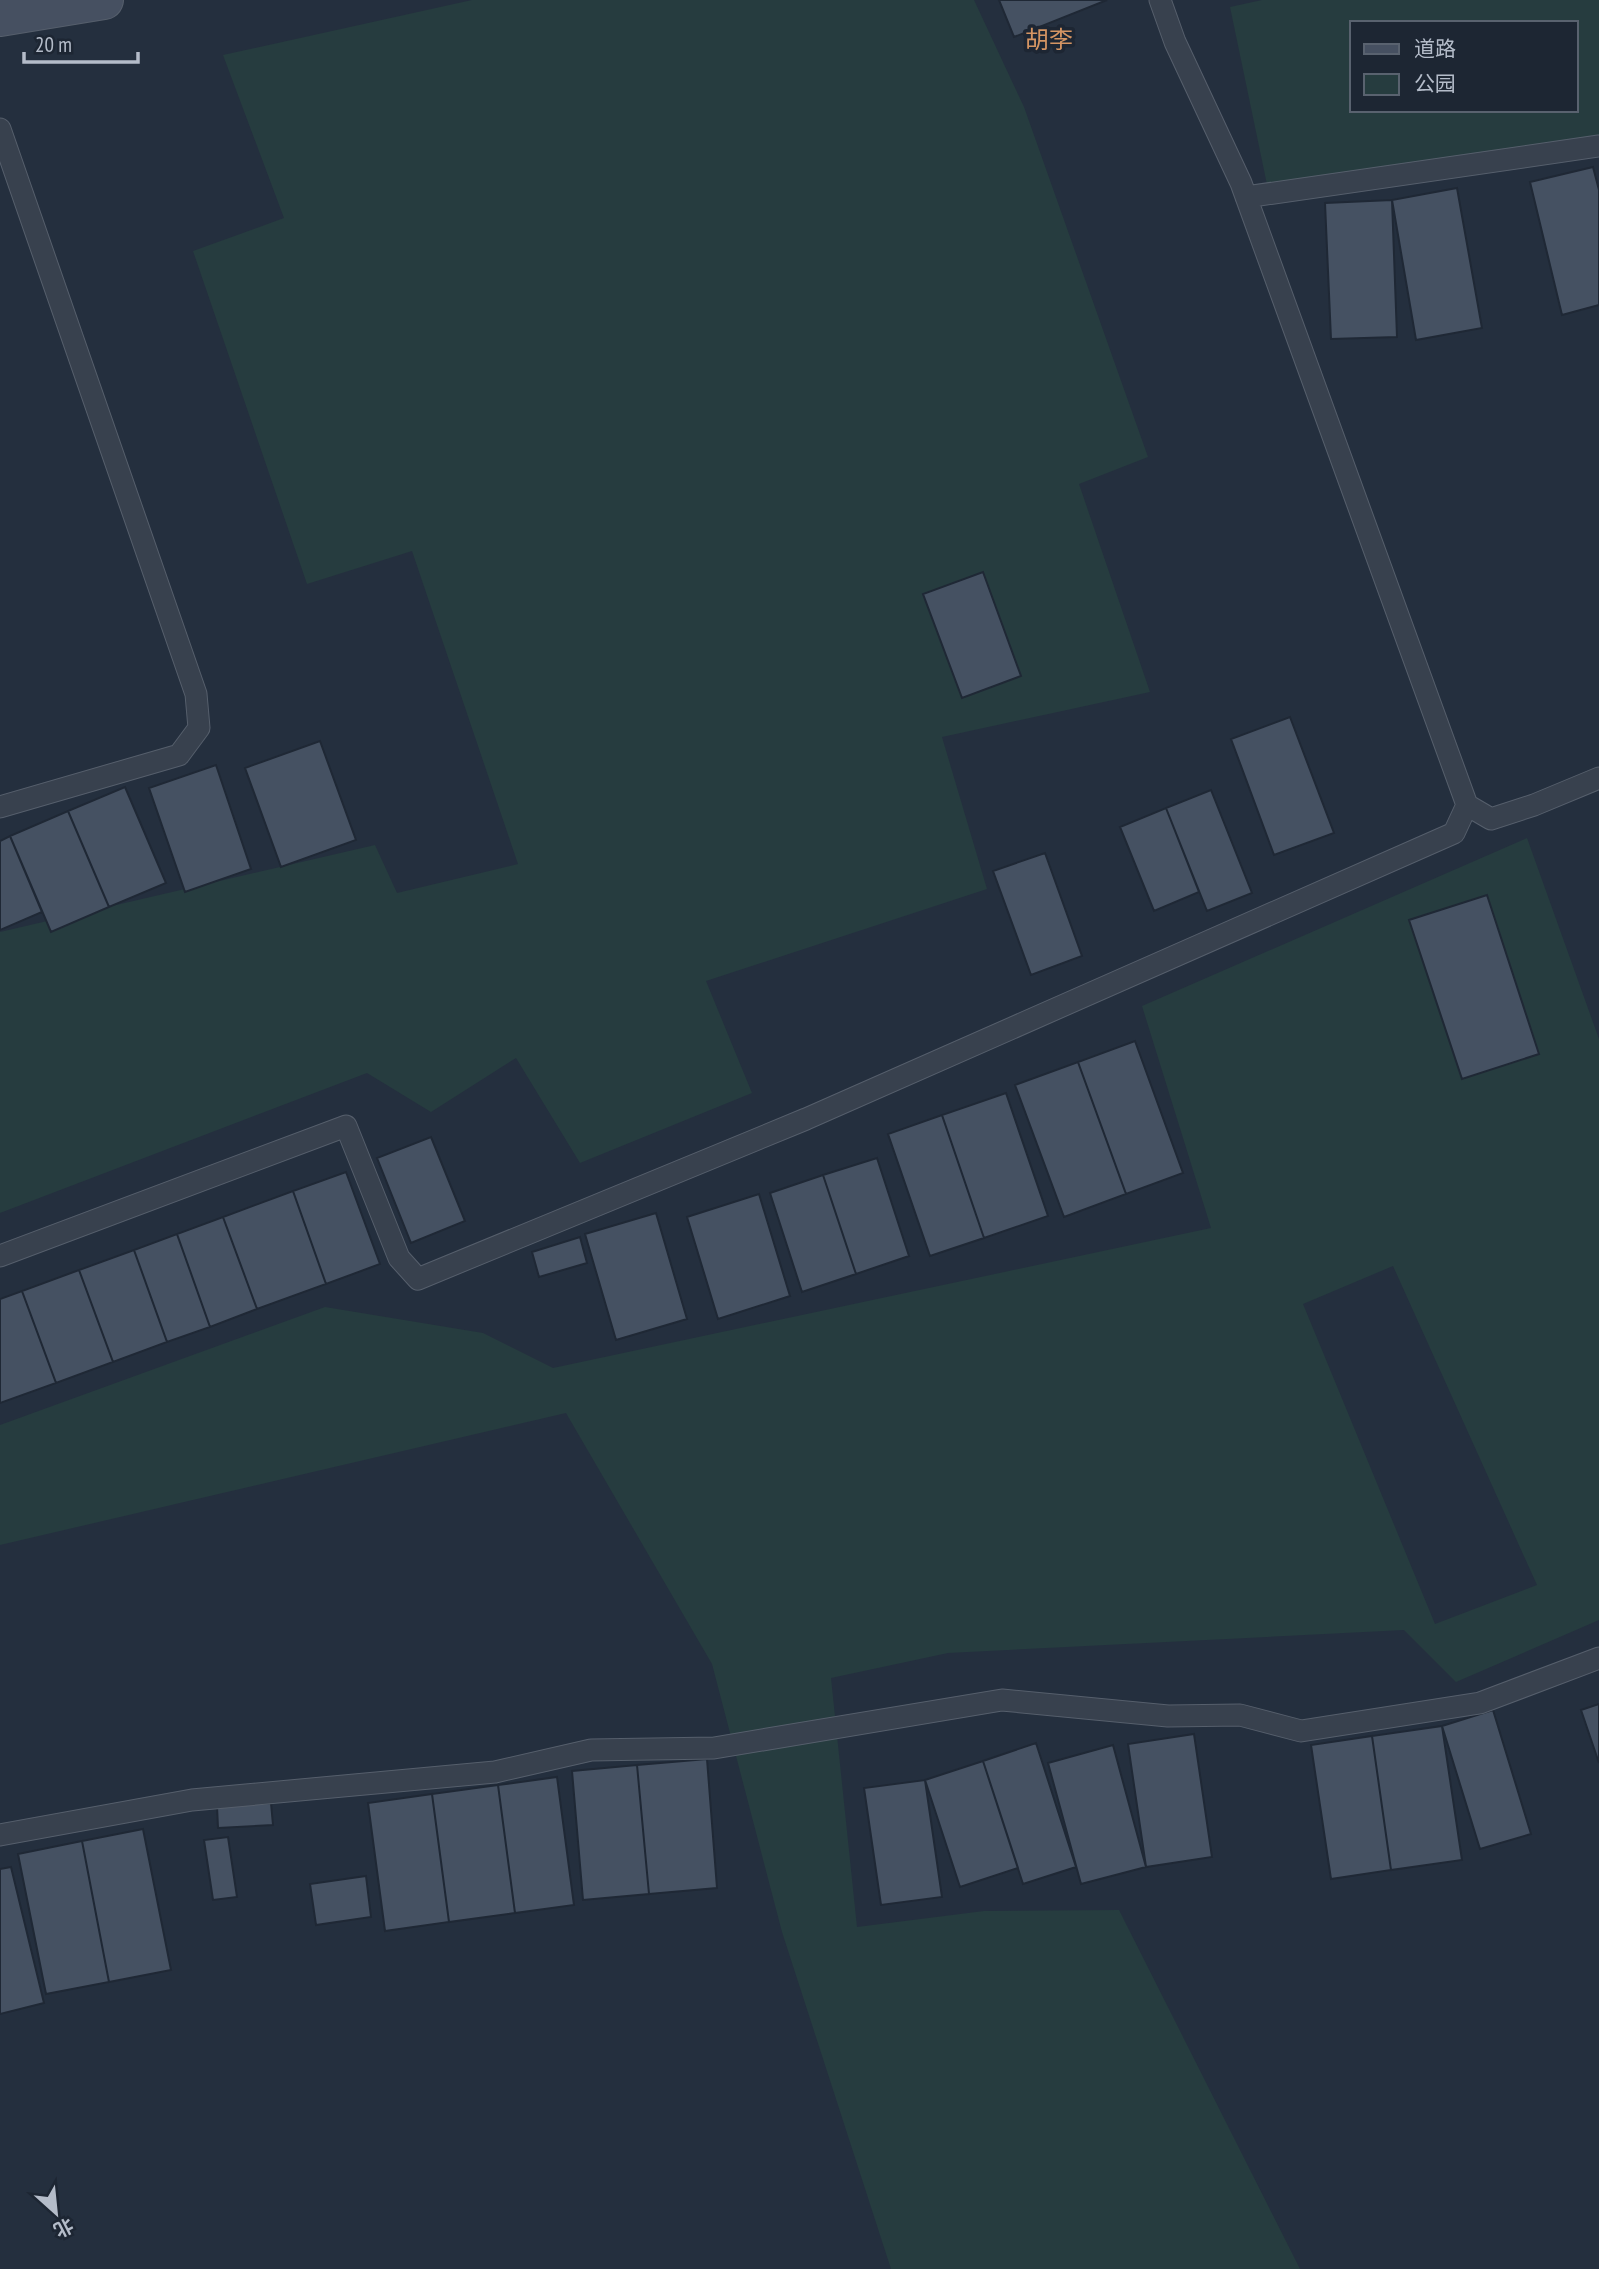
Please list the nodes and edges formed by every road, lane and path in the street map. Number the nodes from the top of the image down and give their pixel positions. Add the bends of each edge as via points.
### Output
1 (104, 0) edge
2 (1160, 0) edge
3 (0, 18) edge
4 (0, 129) edge
5 (1599, 146) edge
6 (1246, 197) junction
7 (1599, 778) edge
8 (1467, 805) junction
9 (0, 807) edge
10 (0, 1256) edge
11 (1599, 1658) edge
12 (0, 1835) edge

1 - 3 main road
2 - 6 lane
4 - 9 lane via 195,694 199,727 179,755
5 - 6 lane
6 - 8 lane
7 - 8 lane via 1491,818
8 - 10 lane via 1454,833 806,1119 418,1279 399,1258 346,1126
11 - 12 lane via 1480,1703 1301,1731 1240,1715 1168,1716 1002,1700 715,1748 591,1750 495,1772 192,1800

